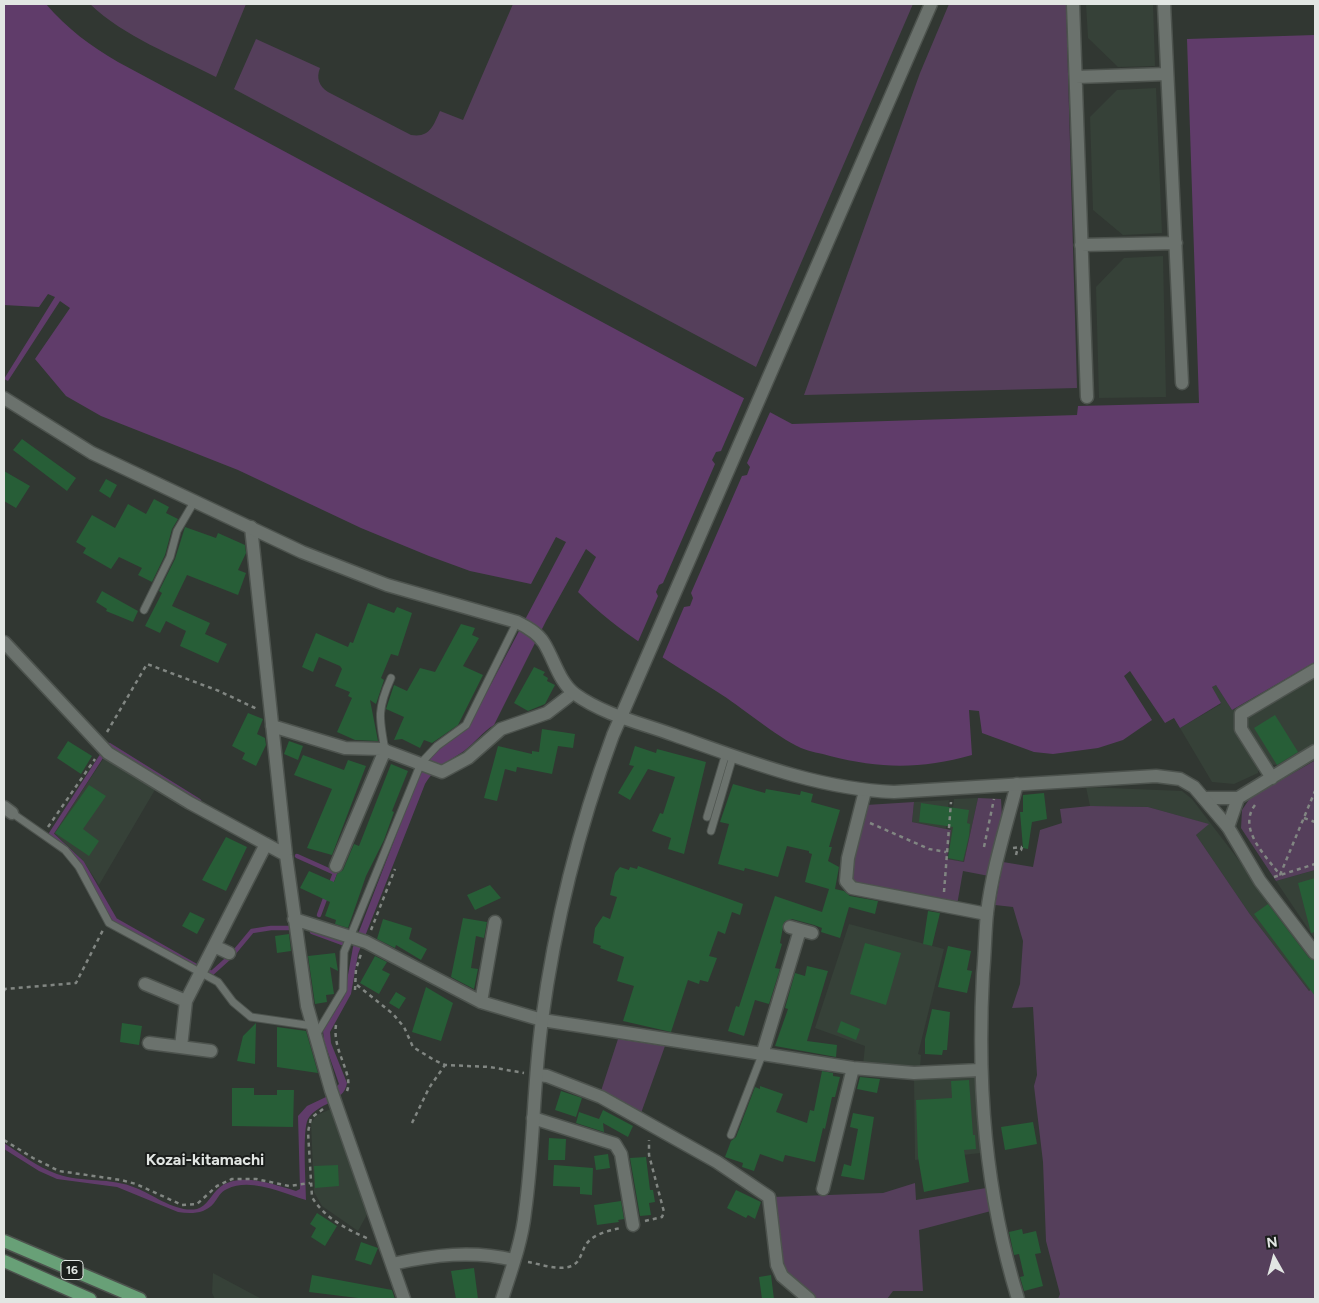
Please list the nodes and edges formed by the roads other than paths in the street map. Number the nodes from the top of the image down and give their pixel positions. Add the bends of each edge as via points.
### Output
1 (931, 4) edge
2 (1073, 4) edge
3 (1164, 4) edge
4 (1167, 74) junction
5 (1076, 77) junction
6 (1176, 242) junction
7 (1082, 246) junction
8 (1182, 383) dead end
9 (1087, 397) dead end
10 (4, 398) edge
11 (194, 502) junction
12 (250, 527) junction
13 (144, 610) dead end
14 (517, 622) junction
15 (4, 642) edge
16 (1315, 670) edge
17 (391, 678) dead end
18 (573, 693) junction
19 (622, 717) junction
20 (271, 721) junction
21 (385, 750) junction
22 (1315, 751) edge
23 (729, 754) junction
24 (421, 763) junction
25 (1272, 778) junction
26 (1017, 784) junction
27 (865, 791) junction
28 (1205, 798) junction
29 (1238, 798) junction
30 (8, 810) edge
31 (707, 817) dead end
32 (1228, 827) junction
33 (711, 831) dead end
34 (266, 844) junction
35 (286, 855) junction
36 (336, 866) dead end
37 (987, 914) junction
38 (294, 919) junction
39 (495, 922) dead end
40 (801, 930) dead end
41 (350, 936) junction
42 (214, 946) junction
43 (229, 953) dead end
44 (1315, 953) edge
45 (200, 971) junction
46 (145, 984) dead end
47 (186, 1001) junction
48 (481, 1002) junction
49 (542, 1020) junction
50 (314, 1031) junction
51 (149, 1043) dead end
52 (180, 1047) junction
53 (211, 1051) dead end
54 (762, 1055) junction
55 (852, 1068) junction
56 (980, 1070) junction
57 (537, 1075) junction
58 (533, 1118) junction
59 (731, 1135) dead end
60 (823, 1188) dead end
61 (633, 1225) road end
62 (4, 1241) edge
63 (514, 1260) junction
64 (4, 1262) edge
65 (392, 1264) junction
66 (85, 1298) edge
67 (140, 1299) edge
68 (404, 1299) edge
69 (502, 1299) edge
70 (809, 1299) edge
71 (1018, 1299) edge

1 - 19 street
2 - 5 street
3 - 4 street
4 - 5 street
4 - 6 street
5 - 7 street
6 - 7 street
6 - 8 street
7 - 9 street
10 - 11 street via 92,453
11 - 12 street
11 - 13 lane via 177,531 170,558
12 - 14 street via 364,577
12 - 20 street
14 - 18 street via 543,641 564,683
14 - 24 lane via 466,725 437,746
15 - 34 street via 108,753
16 - 25 street via 1241,714 1241,729
17 - 21 lane via 379,708
18 - 19 street
18 - 24 street via 547,713 501,729 468,758 442,772
19 - 23 street
19 - 49 street via 603,762 578,840 556,931
20 - 21 street via 345,748
20 - 35 street
21 - 24 street
21 - 36 street
22 - 25 street
23 - 27 street via 823,783
23 - 31 lane
23 - 33 lane
24 - 41 lane
25 - 29 street
26 - 27 street
26 - 28 street via 1156,776 1180,778
26 - 37 street
27 - 37 street via 848,858 846,882 852,888
28 - 29 street
28 - 32 street
29 - 32 street
30 - 45 lane via 65,850 79,867 109,923
32 - 44 street via 1260,881
34 - 35 street
34 - 42 street
35 - 38 street
37 - 56 street
38 - 41 street
38 - 50 street
39 - 48 street
40 - 54 street
41 - 48 street
41 - 50 lane via 344,952 343,990
42 - 43 street
42 - 45 street
45 - 47 street
45 - 50 lane via 218,982 233,1002 251,1017
46 - 47 street
47 - 52 street
48 - 49 street
49 - 54 street
49 - 57 street
50 - 65 street via 333,1096
51 - 52 street
52 - 53 street
54 - 55 street
54 - 59 lane
55 - 56 street via 914,1073
55 - 60 street
56 - 71 street via 986,1154 1006,1257
57 - 58 street
57 - 70 street via 601,1096 717,1162 769,1197 777,1265 782,1276
58 - 61 street via 615,1144 621,1154
58 - 63 street via 525,1214
62 - 67 main road, 16
63 - 65 street via 454,1253
63 - 69 street
64 - 66 main road, 16
65 - 68 street

